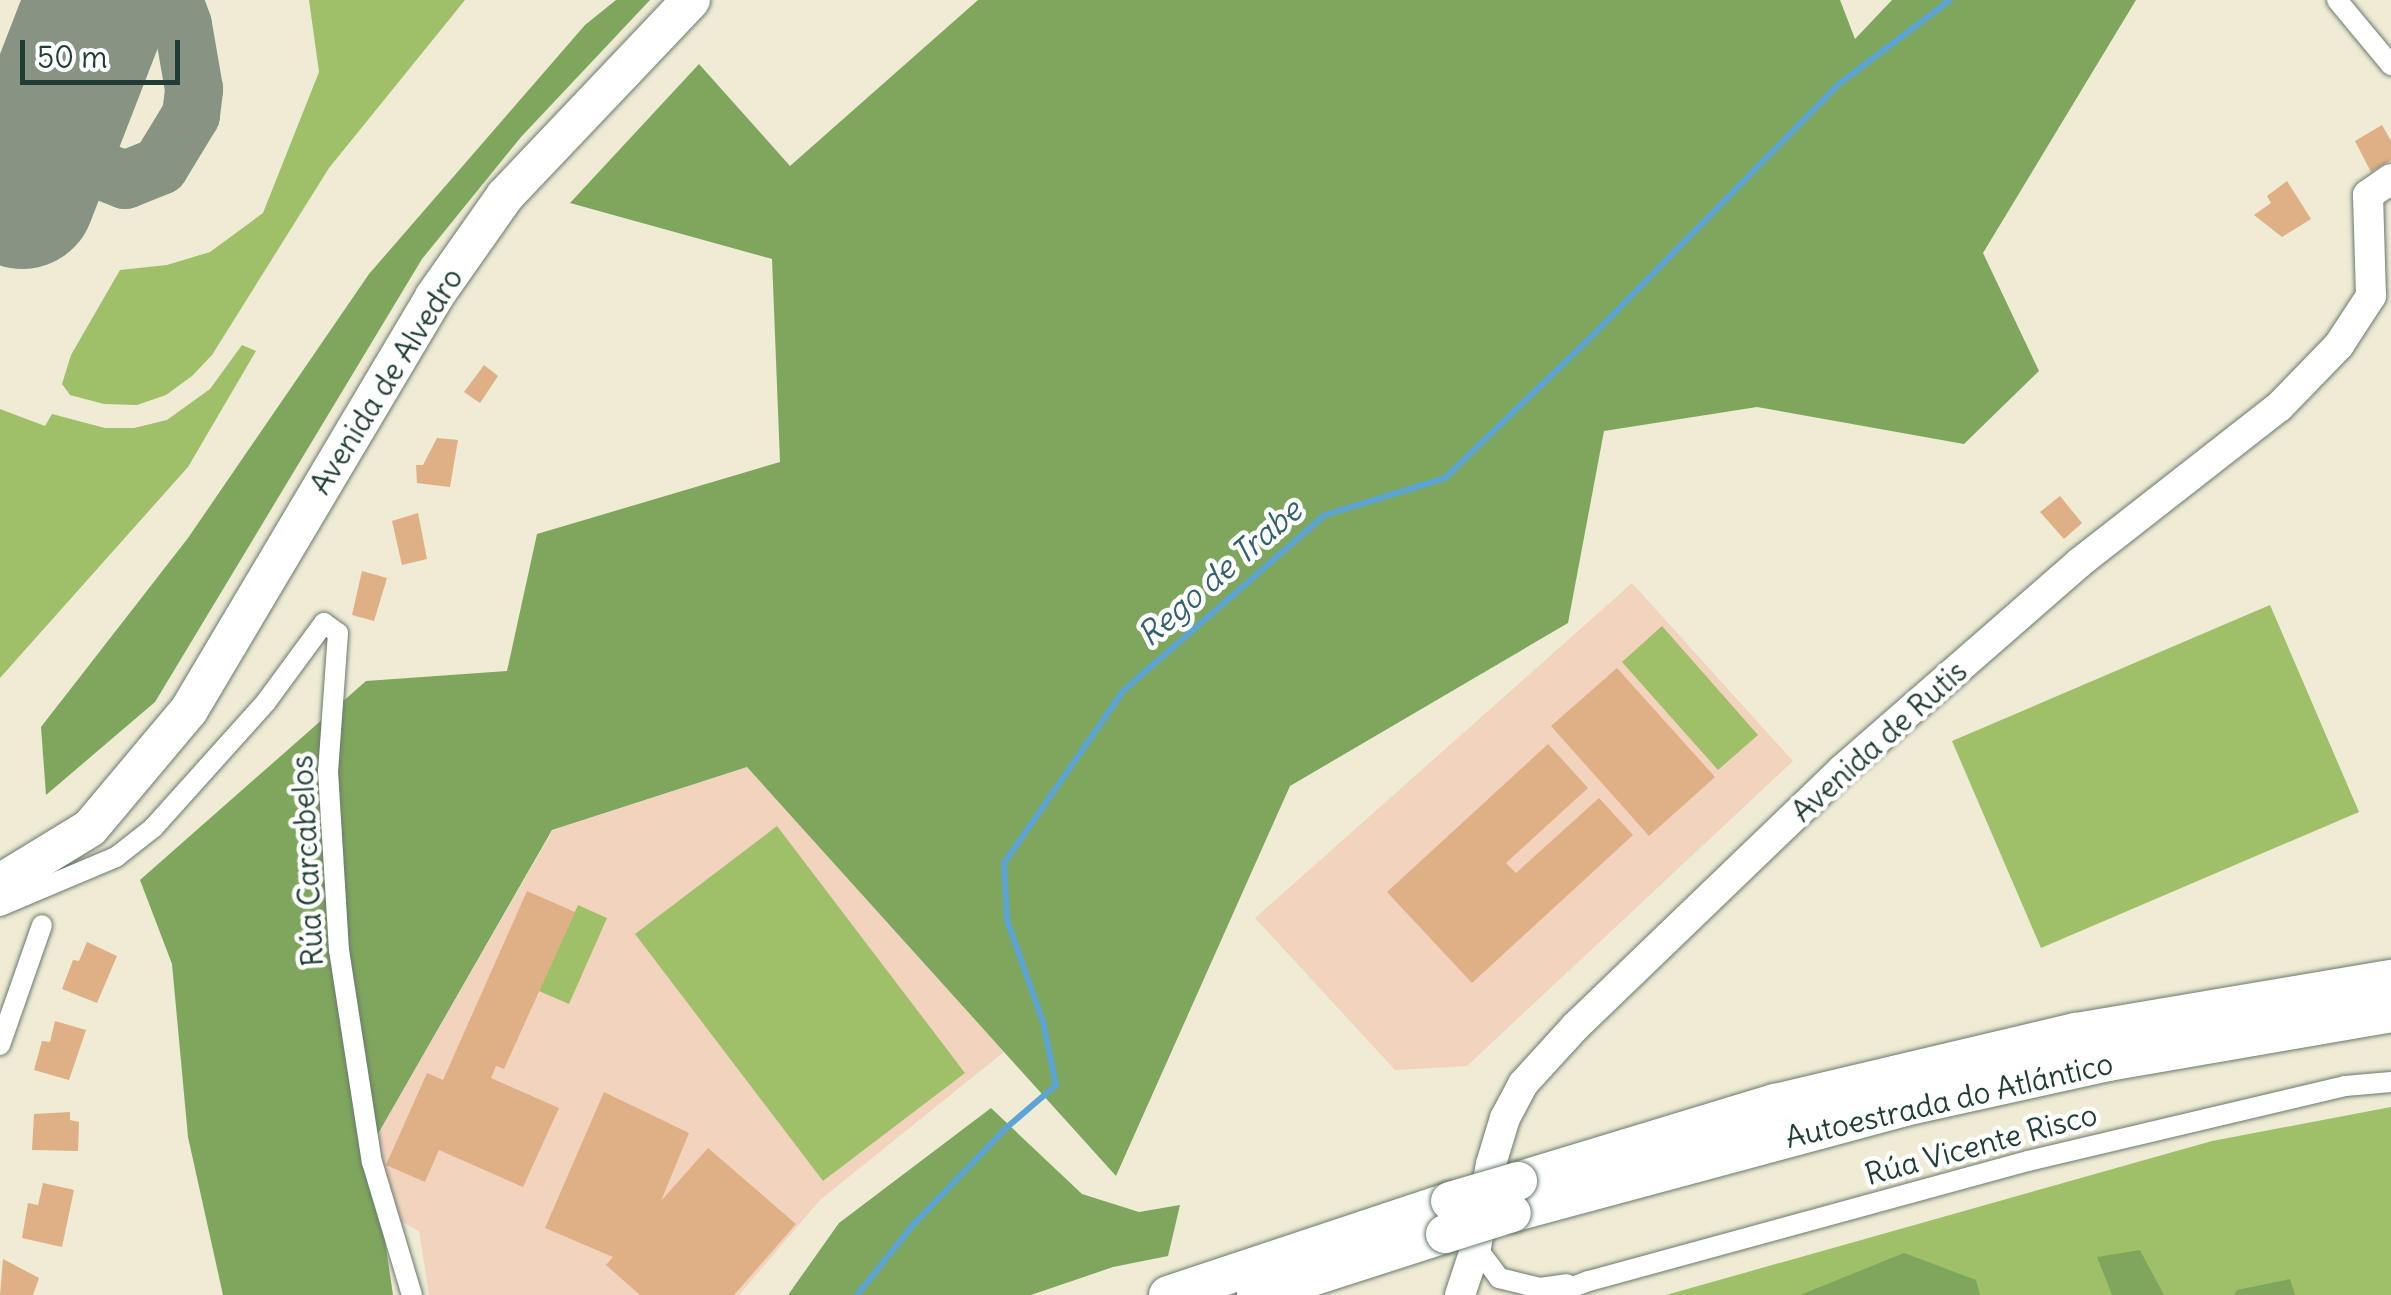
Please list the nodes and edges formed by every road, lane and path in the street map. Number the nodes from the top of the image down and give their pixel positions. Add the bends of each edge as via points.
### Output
1 (691, 0) edge
2 (2337, 0) edge
3 (2391, 65) edge
4 (2391, 179) edge
5 (2381, 296) edge
6 (122, 792) junction
7 (0, 862) edge
8 (0, 883) edge
9 (0, 906) edge
10 (42, 925) dead end
11 (2391, 980) edge
12 (2391, 1013) edge
13 (0, 1045) edge
14 (2391, 1082) edge
15 (1515, 1197) junction
16 (1457, 1228) junction
17 (1589, 1281) junction
18 (412, 1295) edge
19 (1168, 1295) edge
20 (1256, 1295) edge
21 (1460, 1295) edge
22 (1476, 1295) edge
23 (1552, 1295) edge
24 (1567, 1295) edge

1 - 6 highway, Avenida de Alvedro via 505,196 434,298 188,710
2 - 3 street
4 - 5 street via 2368,194
5 - 16 street, Avenida de Rutis via 2279,407 2079,562 1842,770 1576,1026 1523,1084
6 - 7 highway, Avenida de Alvedro via 50,840
6 - 8 highway, Avenida de Alvedro via 90,828
9 - 18 street, Rúa Carcabelos via 116,857 153,828 266,702 324,623 338,633 328,771 339,950 372,1162
10 - 13 street
11 - 15 highway, Autoestrada do Atlántico via 2076,1032 1776,1103
12 - 15 highway, Autoestrada do Atlántico via 2108,1062
14 - 17 street, Rúa Vicente Risco via 2345,1086 2028,1161
15 - 16 highway, bridge
16 - 17 street via 1498,1278 1520,1286
16 - 19 highway
16 - 20 highway
16 - 21 street, Avenida de Rutis
16 - 22 street, Avenida de Rutis
17 - 23 street, Rúa Vicente Risco
17 - 24 street, Rúa Vicente Risco

